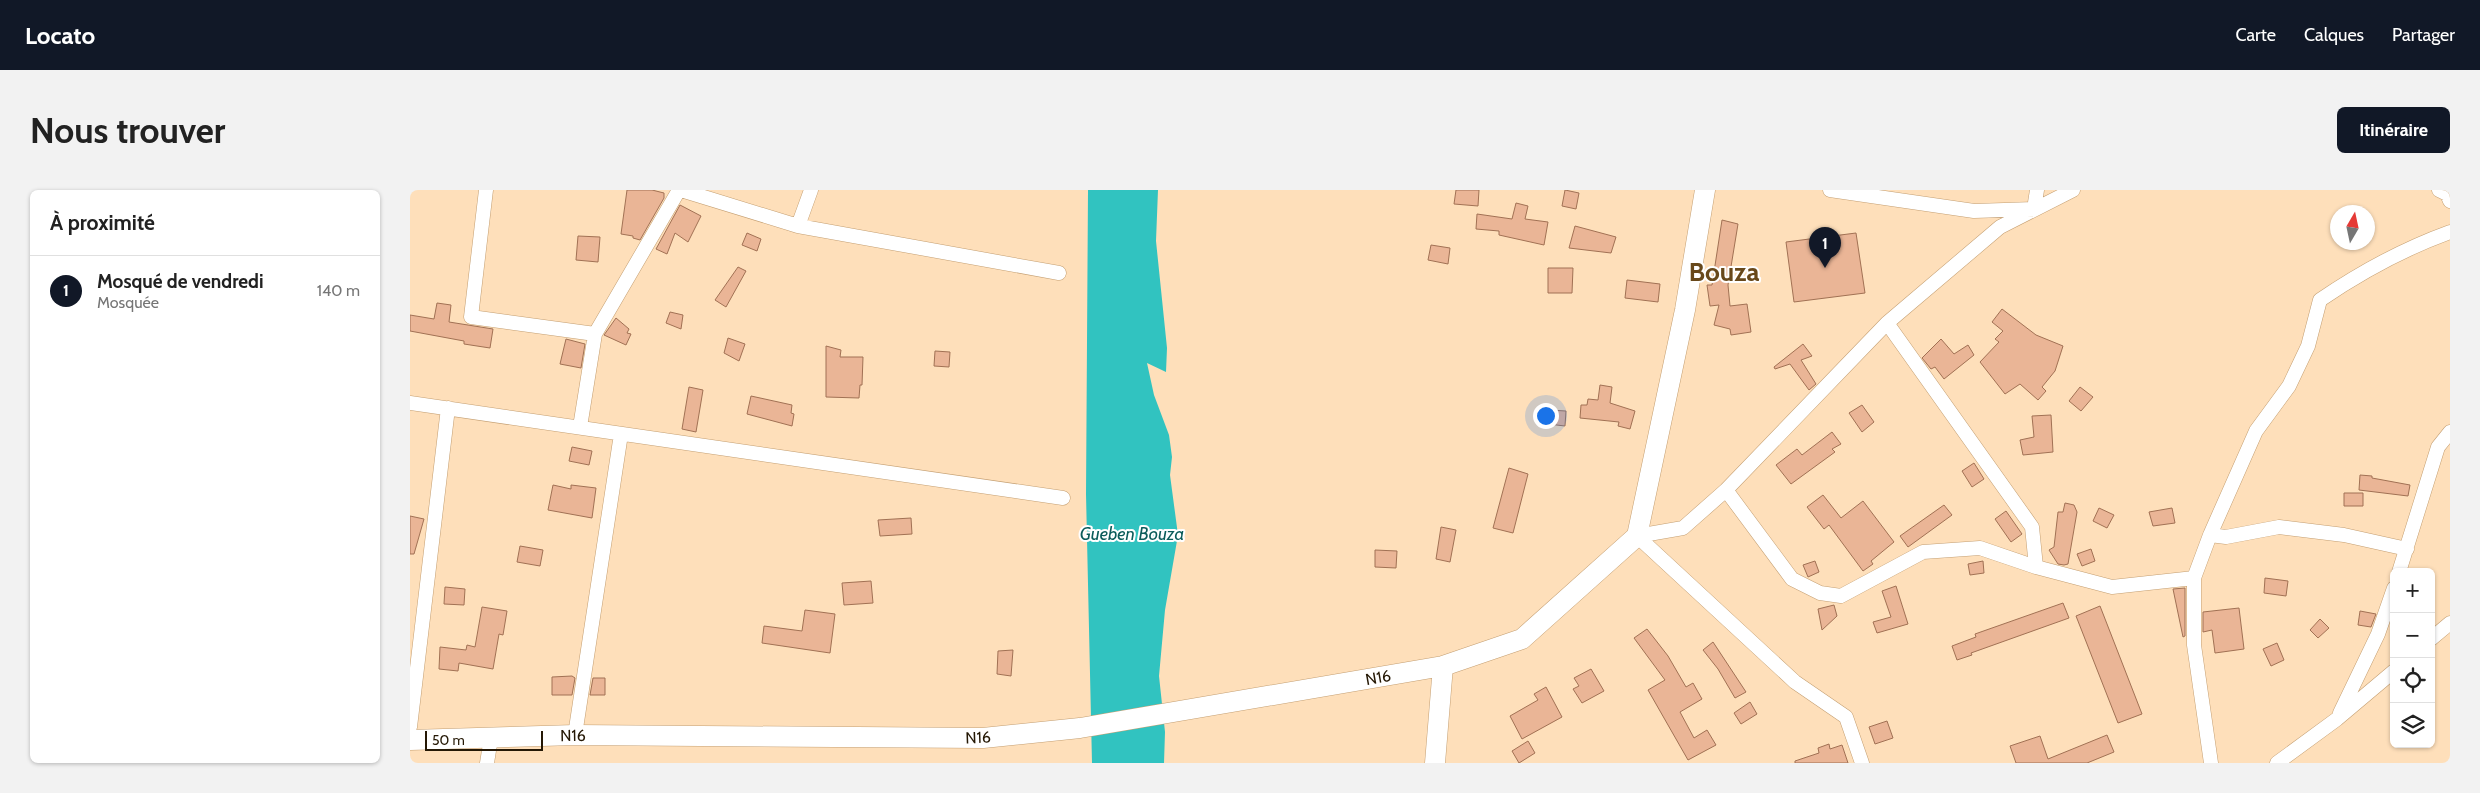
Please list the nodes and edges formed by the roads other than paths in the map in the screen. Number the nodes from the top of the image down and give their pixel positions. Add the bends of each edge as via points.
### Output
1 (486, 190) edge
2 (680, 190) edge
3 (811, 190) edge
4 (1705, 190) edge
5 (1830, 190) edge
6 (2037, 190) edge
7 (2073, 190) edge
8 (2034, 209) junction
9 (798, 226) junction
10 (2450, 232) edge
11 (1059, 273) dead end
12 (1887, 323) junction
13 (594, 334) junction
14 (410, 403) edge
15 (448, 408) junction
16 (580, 428) junction
17 (2450, 432) edge
18 (621, 434) junction
19 (1726, 490) junction
20 (1063, 498) dead end
21 (2210, 534) junction
22 (1637, 536) junction
23 (2407, 549) junction
24 (2036, 567) junction
25 (2400, 568) edge
26 (2194, 578) junction
27 (2390, 600) edge
28 (2450, 623) edge
29 (2435, 636) edge
30 (1443, 666) junction
31 (2390, 674) edge
32 (2337, 720) junction
33 (410, 727) edge
34 (575, 735) junction
35 (491, 738) junction
36 (410, 740) edge
37 (487, 763) edge
38 (1435, 763) edge
39 (1862, 763) edge
40 (2211, 763) edge
41 (2277, 763) edge

1 - 13 street via 471,317
2 - 9 street
2 - 13 street
3 - 9 street
4 - 22 street via 1686,310
5 - 8 street via 1974,211
6 - 8 street
7 - 8 street
8 - 12 street via 2000,227
9 - 11 street
10 - 21 street via 2412,246 2354,276 2320,300 2308,346 2290,386 2256,431
12 - 19 street
12 - 24 street via 2032,527
13 - 16 street
14 - 15 street
15 - 16 street
15 - 33 street
16 - 18 street
17 - 23 street via 2438,447
18 - 20 street
18 - 34 street
19 - 22 street via 1683,528
19 - 24 street via 1792,579 1820,594 1840,596 1923,552 1980,548
21 - 23 street via 2226,537 2279,527 2344,535
21 - 26 street
22 - 30 street, N16 via 1522,639
22 - 39 street via 1795,682 1846,717
23 - 25 street
24 - 26 street via 2112,587
26 - 40 street via 2194,645
27 - 32 street via 2378,634
28 - 29 street
30 - 34 street, N16 via 1080,728 983,738
30 - 38 street
31 - 32 street
32 - 41 street
34 - 35 street, N16
35 - 36 street, N16
35 - 37 street

